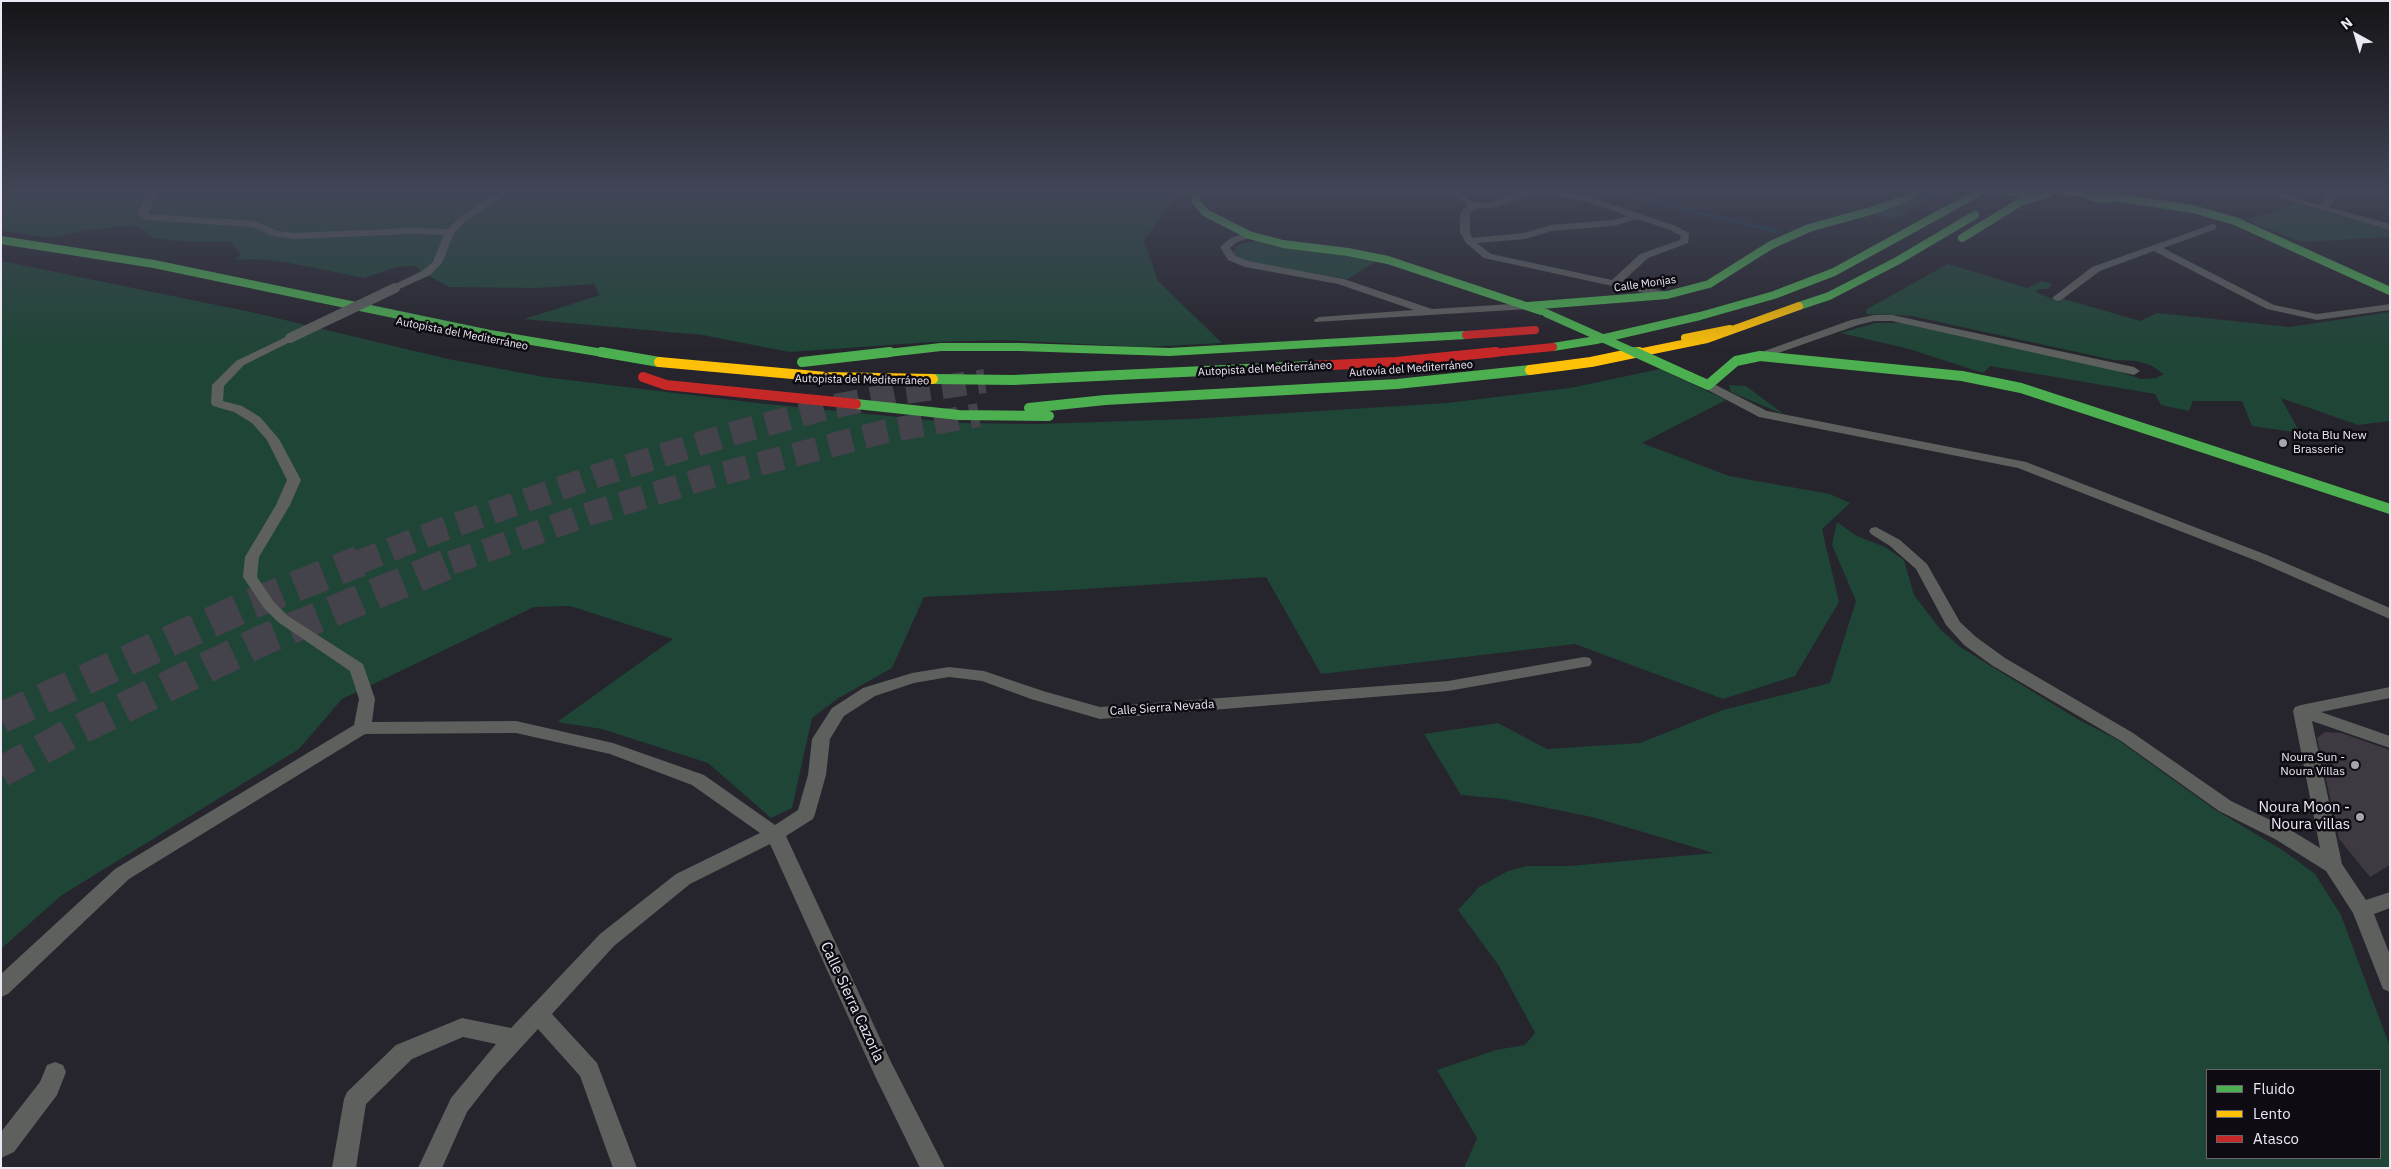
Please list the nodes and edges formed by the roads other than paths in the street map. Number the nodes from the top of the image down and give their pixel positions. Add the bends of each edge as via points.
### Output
1 (24, 244) edge
2 (445, 244) edge
3 (1229, 244) edge
4 (1281, 244) edge
5 (1472, 244) edge
6 (1675, 244) edge
7 (1772, 244) edge
8 (1865, 244) edge
9 (1886, 244) edge
10 (1930, 244) edge
11 (2161, 244) edge
12 (2287, 244) edge
13 (2155, 248) junction
14 (1614, 284) junction
15 (2390, 291) edge
16 (1667, 295) junction
17 (2057, 298) dead end
18 (1528, 306) junction
19 (1697, 307) junction
20 (2390, 307) edge
21 (1680, 308) dead end
22 (1432, 313) junction
23 (307, 314) dead end
24 (1319, 320) dead end
25 (346, 322) dead end
26 (1593, 323) dead end
27 (1730, 329) junction
28 (1772, 329) dead end
29 (1552, 332) junction
30 (1625, 332) junction
31 (1424, 352) junction
32 (1760, 356) junction
33 (654, 360) junction
34 (1632, 363) junction
35 (2134, 371) dead end
36 (1579, 376) dead end
37 (1016, 378) junction
38 (1397, 384) junction
39 (1708, 385) junction
40 (1072, 391) dead end
41 (873, 394) dead end
42 (1028, 408) dead end
43 (1086, 414) dead end
44 (2390, 509) edge
45 (1876, 531) dead end
46 (2390, 614) edge
47 (1584, 662) dead end
48 (2390, 692) edge
49 (2301, 711) junction
50 (362, 728) junction
51 (2390, 742) edge
52 (775, 834) junction
53 (2333, 866) junction
54 (2390, 900) edge
55 (2362, 910) junction
56 (2390, 983) edge
57 (1, 988) edge
58 (538, 1014) junction
59 (515, 1038) junction
60 (55, 1072) dead end
61 (1, 1147) edge
62 (344, 1168) edge
63 (430, 1168) edge
64 (625, 1168) edge
65 (933, 1168) edge

1 - 33 main road, Autopista del Mediterráneo via 154,264 551,345
2 - 50 street, bridge via 437,263 426,273 234,368 218,386 217,403 238,409 256,420 273,439 294,480 252,557 250,576 269,605 283,619 357,668 368,699
3 - 22 street via 1225,247 1232,258 1245,264 1340,281
4 - 18 main road via 1388,260
5 - 14 street via 1488,256
6 - 14 street via 1644,256
7 - 16 main road, Calle Monjas via 1709,284
8 - 19 main road via 1816,268
9 - 30 main road via 1834,272 1774,295
10 - 27 main road via 1850,286
11 - 13 street
12 - 15 main road
13 - 17 street via 2096,269
13 - 20 street via 2271,306 2298,313 2317,317
14 - 16 street
16 - 18 main road, Calle Monjas
18 - 22 street
18 - 39 main road, bridge
19 - 21 main road
19 - 29 main road
22 - 24 street
23 - 25 main road
26 - 29 main road
27 - 38 main road, Autovía del Mediterráneo via 1707,339 1591,362
27 - 40 main road, Autopista del Mediterráneo via 1532,364 1374,376
28 - 34 main road
29 - 31 main road
29 - 33 main road via 1169,352 966,346 799,363
30 - 31 main road, Autovía del Mediterráneo
30 - 37 main road, Autopista del Mediterráneo via 1548,348 1396,362 1100,377
31 - 37 main road, Autovía del Mediterráneo via 1135,367
32 - 35 street via 1855,322 1892,318
32 - 39 main road via 1736,361
32 - 44 main road via 1962,376 2022,388
33 - 37 main road, Autopista del Mediterráneo via 746,372 826,377
34 - 36 main road
34 - 38 main road via 1506,380 1432,386
38 - 42 main road, Autovía del Mediterráneo via 1105,400
39 - 46 street via 1763,414 2021,465 2262,558
41 - 43 main road, Autopista del Mediterráneo via 780,390 639,377 666,385 959,415
45 - 53 street via 1922,567 1954,625 1970,641 1999,662 2127,737 2225,806 2282,834
47 - 52 street, Calle Sierra Nevada via 1448,686 1100,713 984,676 949,672 912,678 869,692 838,712 821,739 817,775 806,814
48 - 49 street
49 - 51 street
49 - 53 street
50 - 52 street via 516,727 613,749 698,780
50 - 57 street via 122,874
52 - 58 street, Calle Sierra Nevada via 683,879 607,940
52 - 65 street, Calle Sierra Cazorla via 883,1069
53 - 55 street
54 - 55 street
55 - 56 street
58 - 59 street, Calle Sierra Nevada
58 - 64 street via 589,1070
59 - 62 street via 462,1027 404,1052 355,1099
59 - 63 street, Calle Sierra Nevada via 459,1106
60 - 61 street via 49,1088

